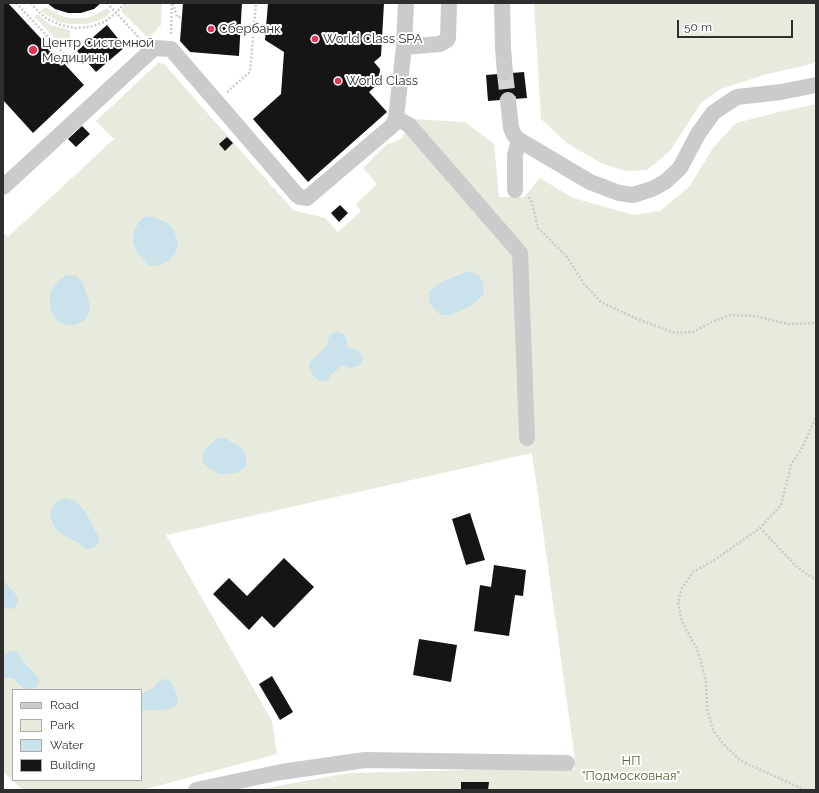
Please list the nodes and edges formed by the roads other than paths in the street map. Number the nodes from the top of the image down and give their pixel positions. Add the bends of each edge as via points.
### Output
1 (406, 3) edge
2 (449, 3) edge
3 (502, 3) edge
4 (404, 47) junction
5 (505, 73) tunnel mouth
6 (816, 85) edge
7 (508, 100) tunnel mouth
8 (396, 118) junction
9 (519, 140) junction
10 (3, 187) edge
11 (515, 190) road end
12 (527, 438) dead end
13 (567, 763) dead end
14 (196, 790) edge

1 - 4 street
2 - 4 street via 447,40 440,44
3 - 5 street
4 - 8 street
6 - 9 street via 737,97 722,106 713,113 698,134 680,168 665,182 633,195 619,194 590,182
7 - 9 street via 511,128
8 - 10 street via 393,125 310,196 303,198 297,195 170,49 154,48
8 - 12 street via 409,125 520,253
9 - 11 street via 515,155
13 - 14 street via 365,760 281,772

